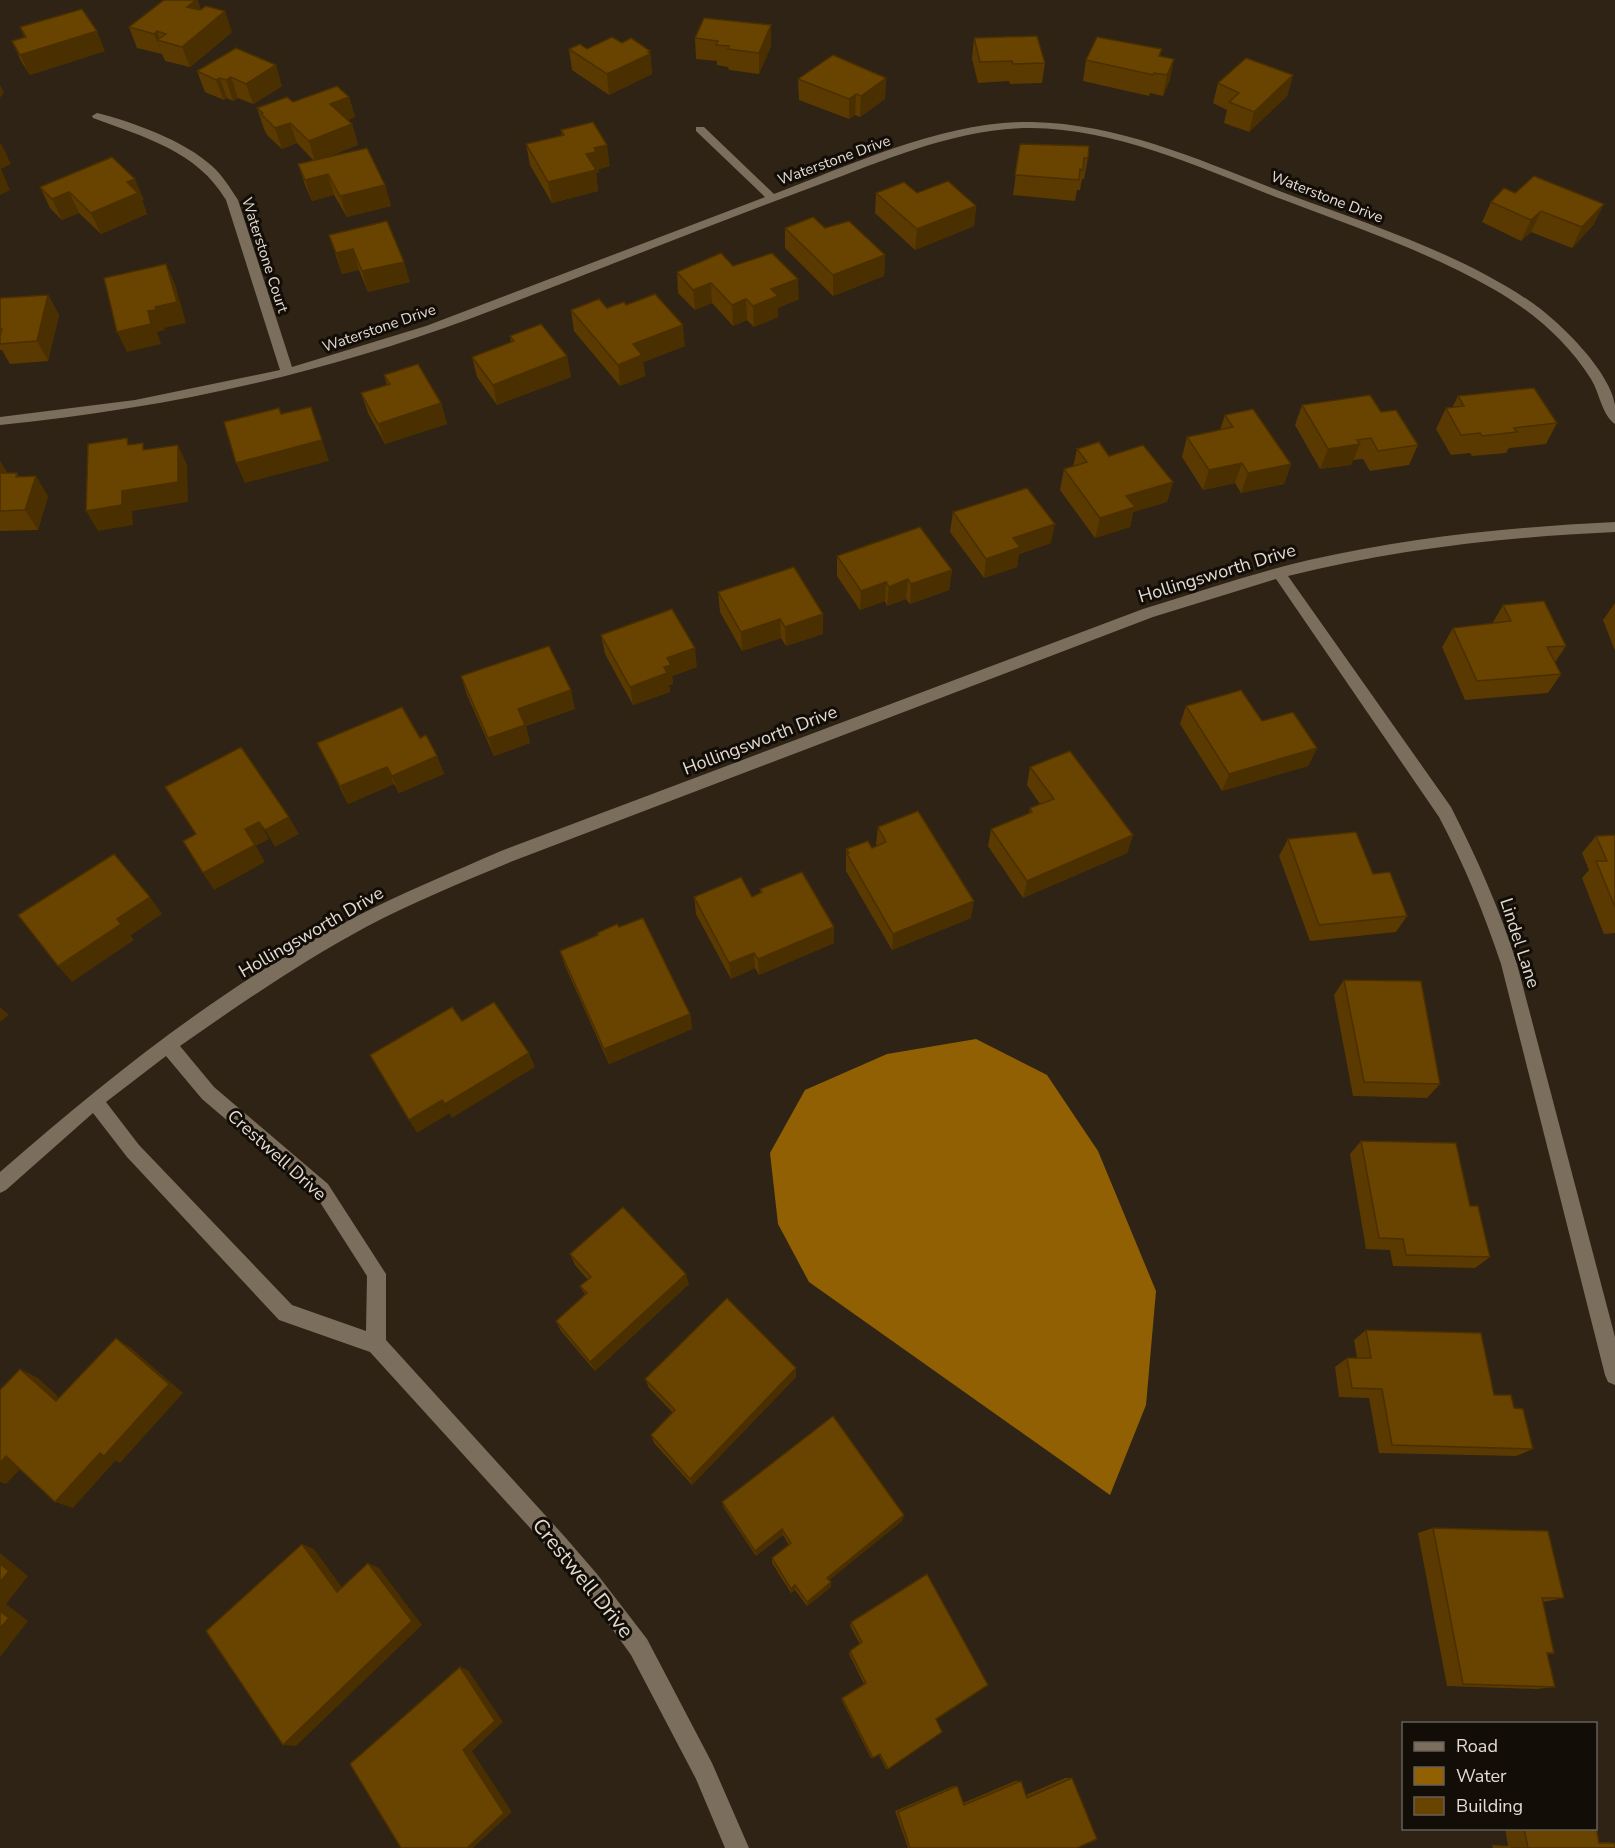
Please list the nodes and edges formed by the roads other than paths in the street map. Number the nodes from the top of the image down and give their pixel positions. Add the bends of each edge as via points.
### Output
1 (97, 116) dead end
2 (700, 129) dead end
3 (772, 198) junction
4 (287, 372) junction
5 (1615, 420) edge
6 (0, 421) edge
7 (1615, 527) edge
8 (1279, 573) junction
9 (168, 1045) junction
10 (94, 1101) junction
11 (0, 1184) edge
12 (376, 1344) junction
13 (1615, 1375) edge
14 (737, 1848) edge

1 - 4 street, Waterstone Court via 183,150 220,178 232,200
2 - 3 street
3 - 4 street, Waterstone Drive via 402,338
3 - 5 street, Waterstone Drive via 933,140 986,128 1067,127 1146,142 1326,210 1485,278 1537,312 1573,346 1600,383
4 - 6 street, Waterstone Drive via 147,403
7 - 8 street, Hollingsworth Drive via 1447,540
8 - 9 street, Hollingsworth Drive via 1148,613 466,873 309,951
8 - 13 street, Lindel Lane via 1445,812 1496,924
9 - 10 street, Hollingsworth Drive
9 - 12 street, Crestwell Drive via 208,1093 322,1190 377,1274
10 - 11 street, Hollingsworth Drive
10 - 12 street, Crestwell Drive via 133,1151 286,1313
12 - 14 street, Crestwell Drive via 558,1544 622,1623 654,1674 699,1761

